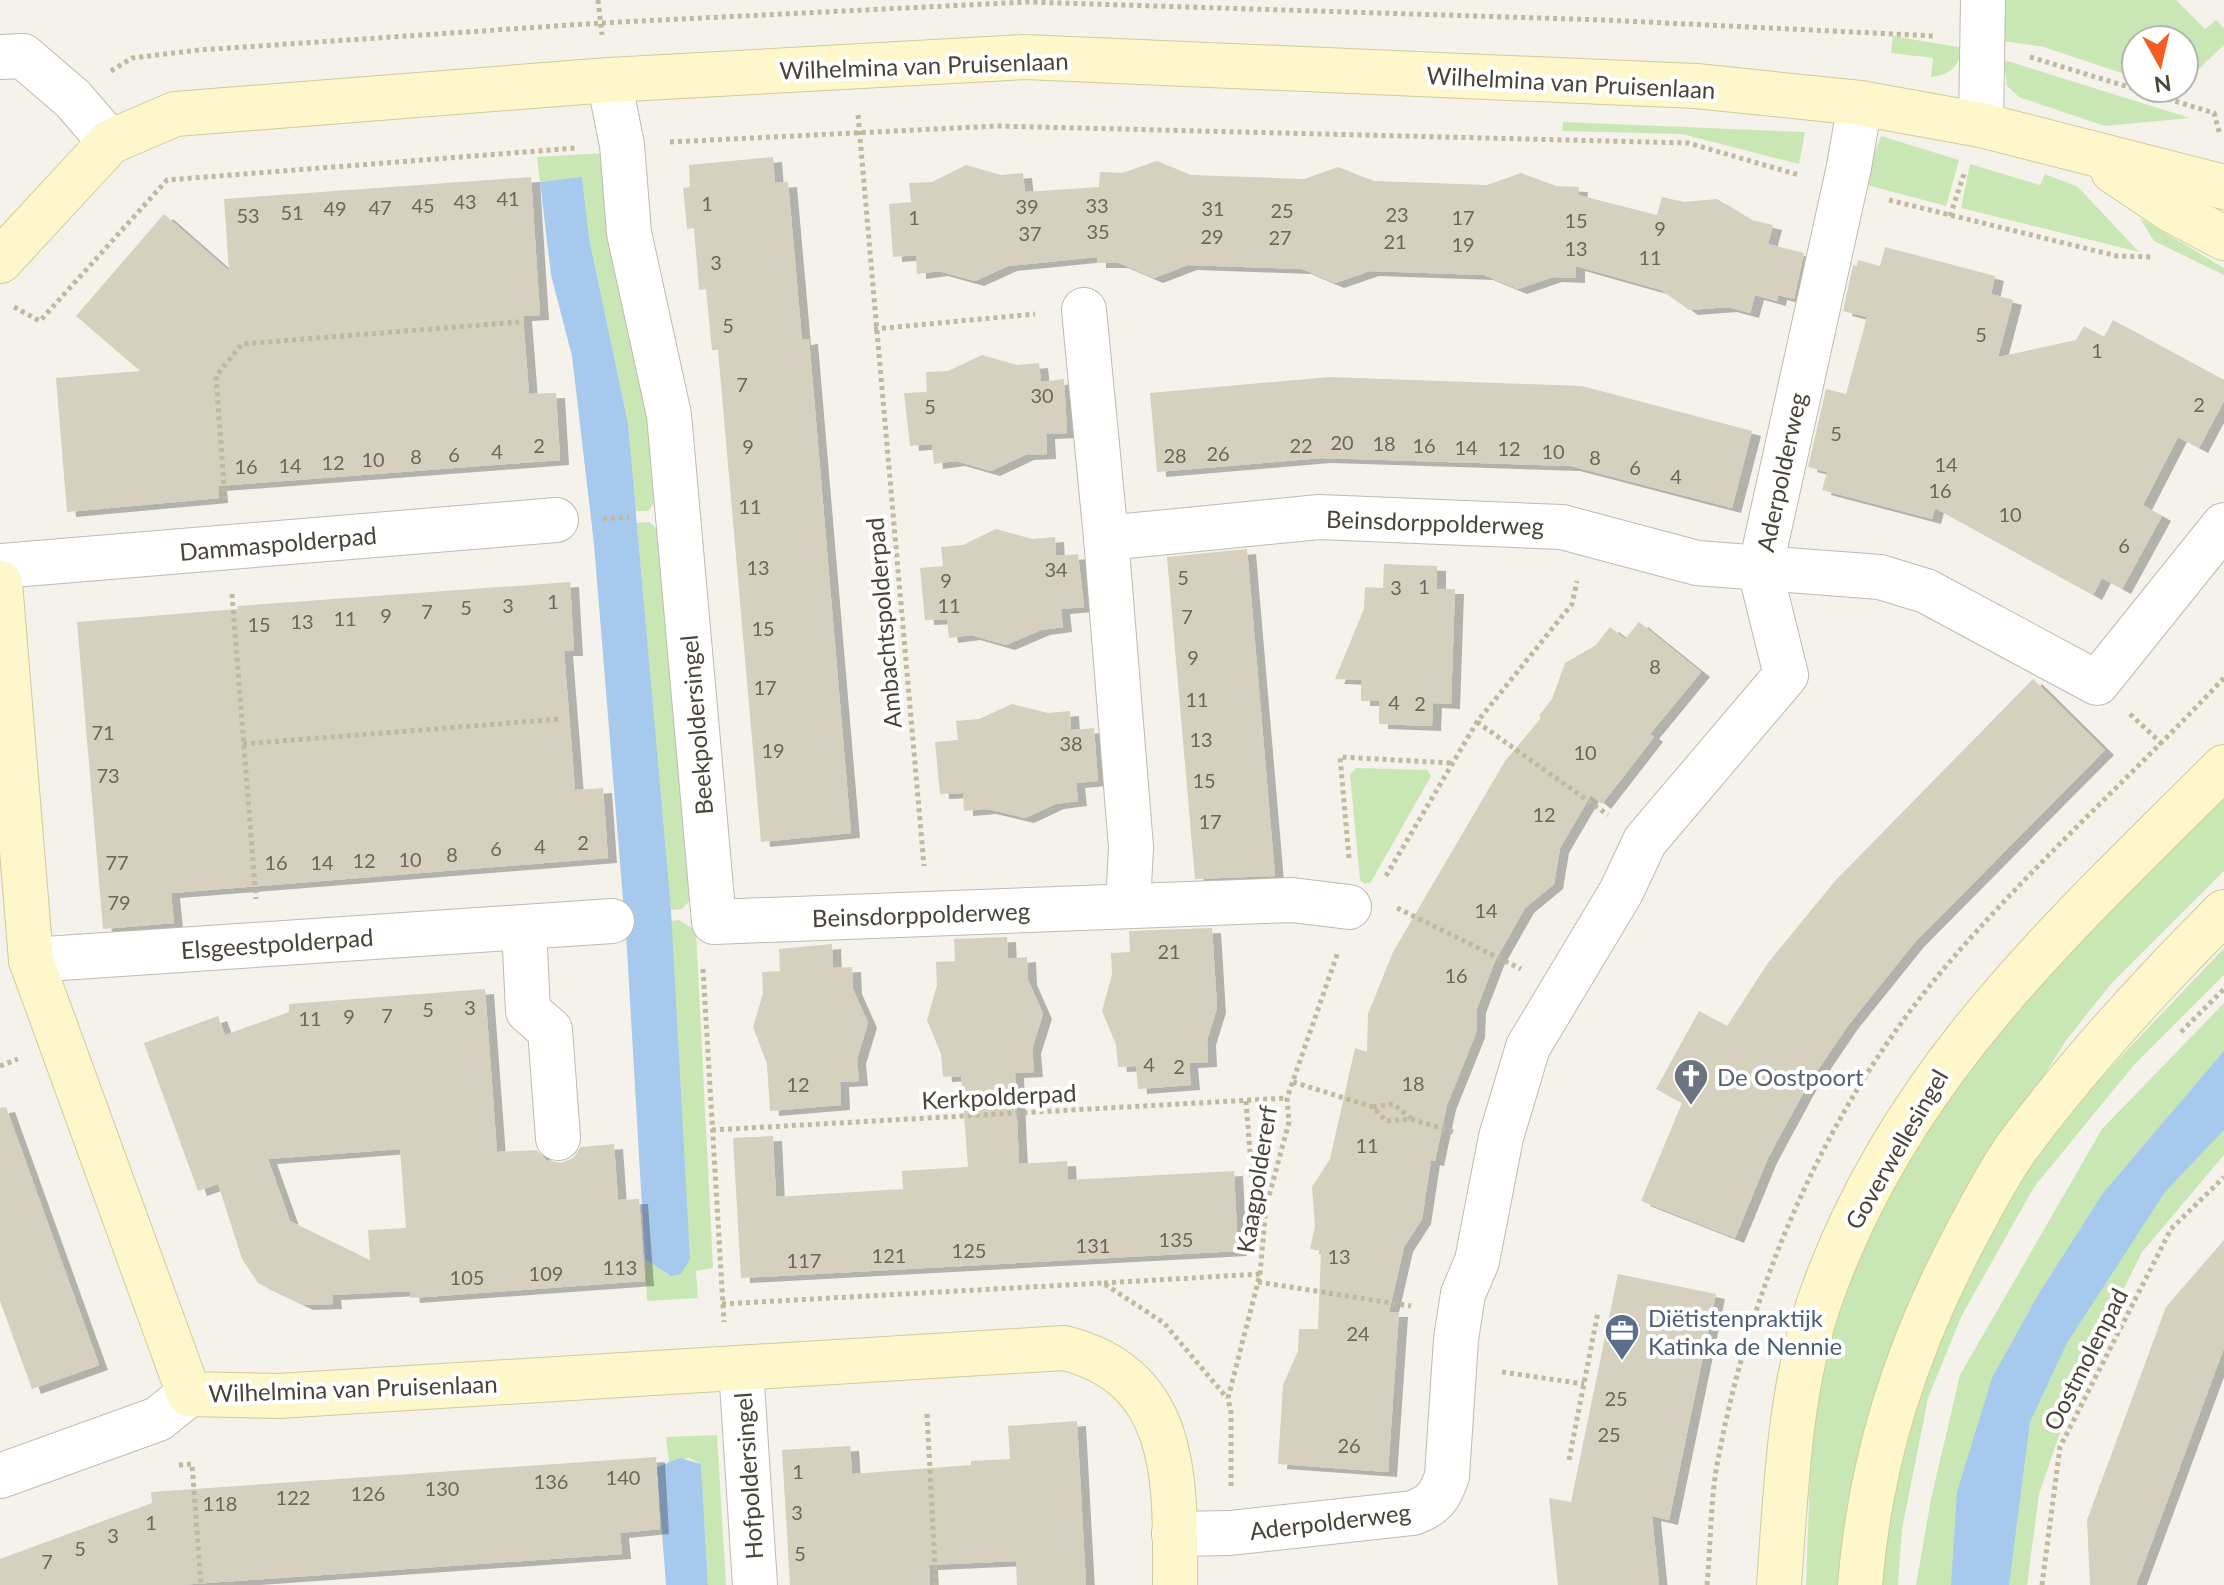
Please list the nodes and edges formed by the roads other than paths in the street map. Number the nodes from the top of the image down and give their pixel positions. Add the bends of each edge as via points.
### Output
1 (1983, 0) edge
2 (0, 57) edge
3 (609, 80) junction
4 (1860, 103) junction
5 (1981, 125) junction
6 (110, 142) junction
7 (2091, 156) junction
8 (2224, 187) edge
9 (2224, 238) edge
10 (0, 261) edge
11 (1084, 310) road end
12 (574, 520) road end
13 (2224, 525) edge
14 (1106, 538) junction
15 (0, 566) edge
16 (1760, 570) junction
17 (0, 583) edge
18 (2224, 767) edge
19 (1362, 902) road end
20 (1128, 906) junction
21 (2224, 912) edge
22 (612, 921) dead end
23 (714, 922) joint
24 (524, 928) junction
25 (31, 960) junction
26 (558, 1138) dead end
27 (741, 1368) junction
28 (174, 1406) junction
29 (0, 1476) edge
30 (1174, 1534) junction
31 (755, 1585) edge
32 (1175, 1585) edge
33 (1779, 1585) edge
34 (1860, 1585) edge

1 - 5 street
2 - 6 street via 23,56 73,99
3 - 4 street, Wilhelmina van Pruisenlaan via 1025,57 1696,86
3 - 6 street, Wilhelmina van Pruisenlaan via 175,114
3 - 23 street, Beekpoldersingel via 622,145 629,233 669,415
4 - 5 street, Wilhelmina van Pruisenlaan
4 - 16 street, Aderpolderweg
5 - 7 street, Wilhelmina van Pruisenlaan
6 - 10 street, Wilhelmina van Pruisenlaan
7 - 8 street, Wilhelmina van Pruisenlaan
7 - 9 street, Wilhelmina van Pruisenlaan
11 - 14 street
12 - 15 street, Dammaspolderpad
13 - 16 street, Beinsdorppolderweg via 2097,683 1926,591 1880,577
14 - 16 street, Beinsdorppolderweg via 1319,517 1562,527 1697,563
14 - 20 street via 1131,847
16 - 30 street, Aderpolderweg via 1786,675 1645,841 1621,892 1528,1047 1500,1146 1477,1261 1459,1314 1447,1476 1440,1496 1413,1513
17 - 25 street, Wilhelmina van Pruisenlaan
18 - 33 street, Goverwellesingel via 2009,985 1953,1053 1893,1145 1844,1239 1811,1332 1801,1373
19 - 20 street, Beinsdorppolderweg
20 - 23 street, Beinsdorppolderweg
21 - 34 street via 2117,1022 2021,1142 1975,1218 1933,1298 1894,1399 1871,1493
22 - 24 street, Elsgeestpolderpad
24 - 25 street, Elsgeestpolderpad
24 - 26 street via 528,1011 550,1030
25 - 28 street, Wilhelmina van Pruisenlaan
27 - 28 street, Wilhelmina van Pruisenlaan
27 - 30 street, Wilhelmina van Pruisenlaan via 1038,1347 1091,1354 1132,1380 1159,1421
27 - 31 street, Hofpoldersingel
28 - 29 street
30 - 32 street, Wilhelmina van Pruisenlaan

